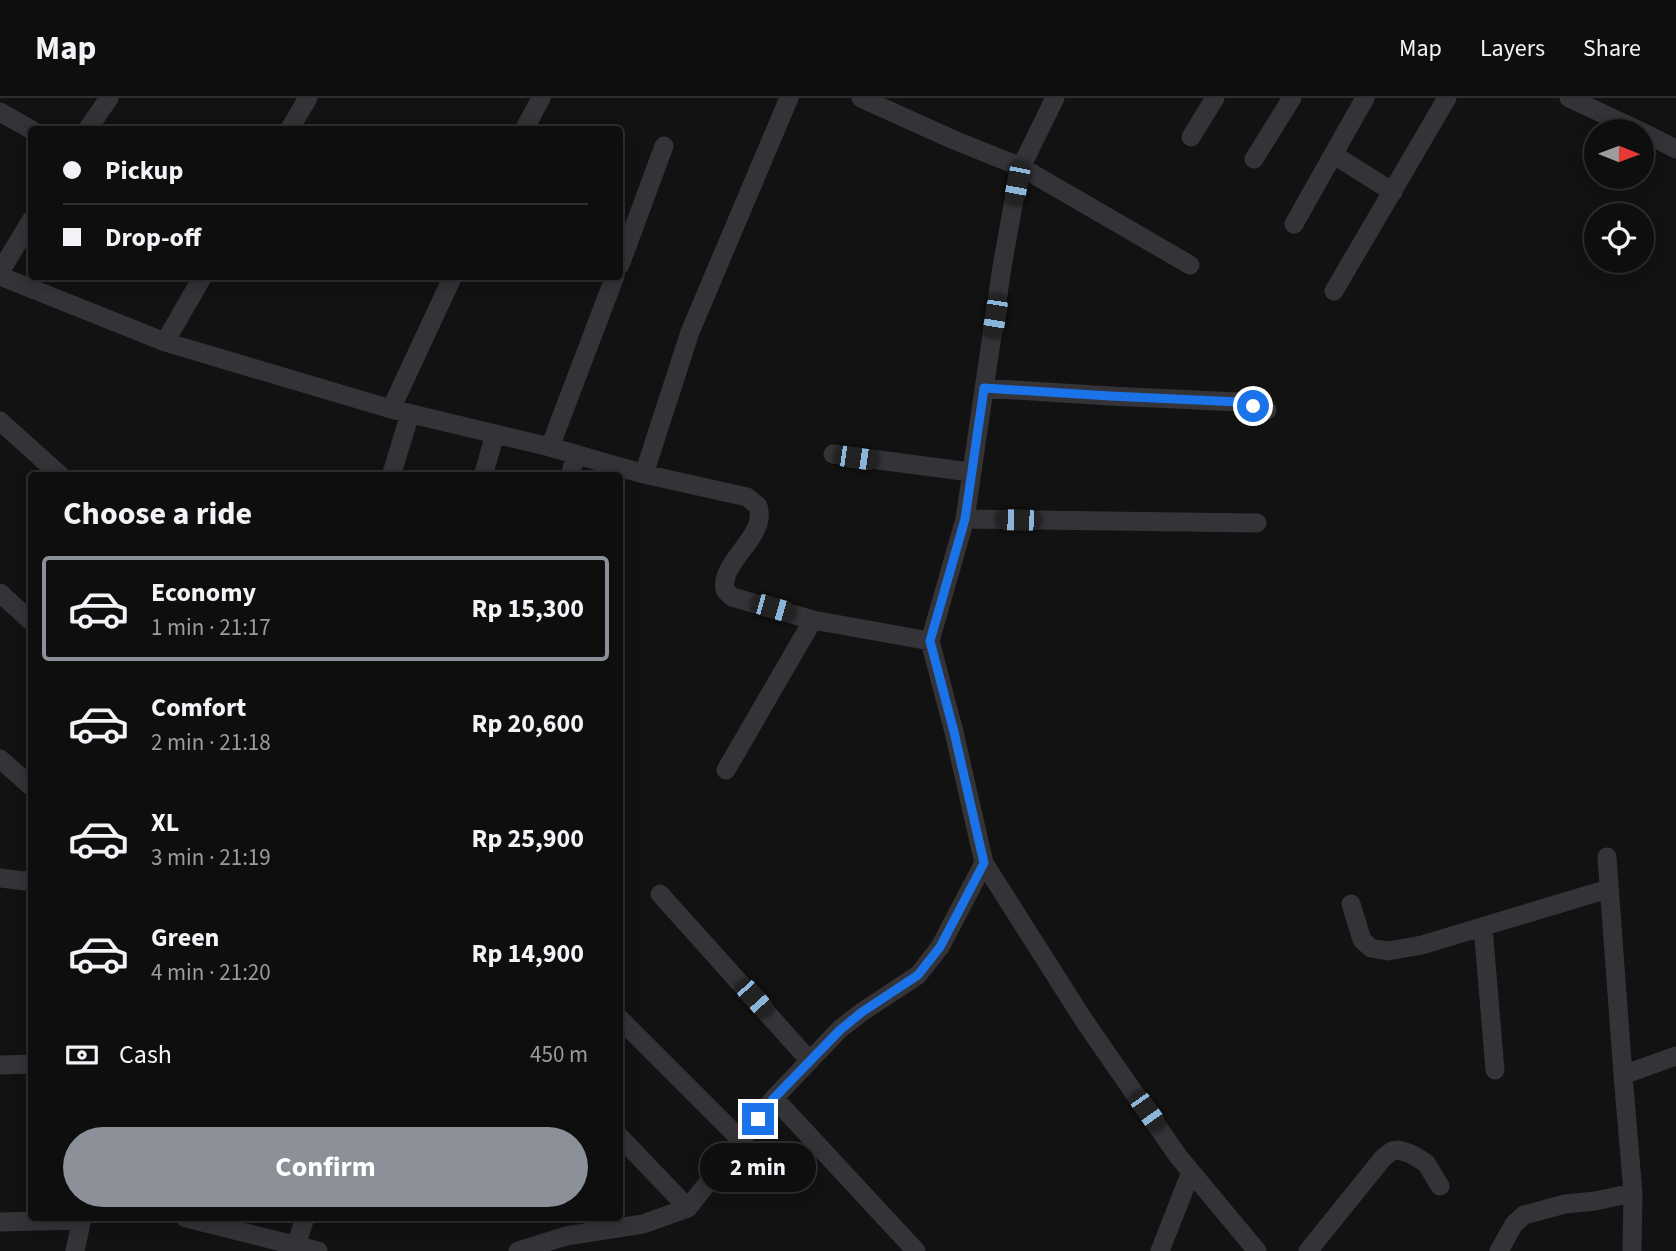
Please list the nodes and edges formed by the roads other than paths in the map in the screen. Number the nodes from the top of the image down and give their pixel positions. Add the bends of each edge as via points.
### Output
1 (109, 98) edge
2 (308, 98) edge
3 (541, 98) edge
4 (789, 98) edge
5 (861, 98) edge
6 (1055, 98) edge
7 (1215, 98) edge
8 (1292, 98) edge
9 (1365, 98) edge
10 (1447, 98) edge
11 (1569, 98) edge
12 (0, 112) edge
13 (1613, 119) edge
14 (90, 126) edge
15 (291, 126) edge
16 (526, 126) edge
17 (28, 128) edge
18 (1191, 137) dead end
19 (1654, 138) edge
20 (664, 146) dead end
21 (1676, 149) edge
22 (1334, 155) junction
23 (1254, 159) dead end
24 (1021, 167) junction
25 (1393, 192) junction
26 (1294, 224) dead end
27 (28, 226) edge
28 (623, 257) edge
29 (1190, 265) dead end
30 (0, 274) edge
31 (201, 280) edge
32 (451, 280) edge
33 (613, 280) edge
34 (1334, 291) dead end
35 (165, 342) junction
36 (984, 388) junction
37 (1267, 410) dead end
38 (400, 412) junction
39 (0, 421) edge
40 (495, 434) junction
41 (550, 447) junction
42 (576, 454) junction
43 (833, 454) dead end
44 (57, 472) edge
45 (392, 472) edge
46 (484, 472) edge
47 (571, 472) edge
48 (971, 472) junction
49 (644, 474) junction
50 (965, 519) junction
51 (1257, 523) dead end
52 (0, 593) edge
53 (28, 618) edge
54 (813, 620) junction
55 (930, 641) junction
56 (0, 759) edge
57 (726, 770) dead end
58 (28, 784) edge
59 (1607, 857) dead end
60 (984, 863) junction
61 (0, 878) edge
62 (28, 881) edge
63 (1608, 889) junction
64 (660, 894) dead end
65 (1351, 904) dead end
66 (1483, 927) junction
67 (623, 1022) edge
68 (1676, 1056) edge
69 (810, 1061) junction
70 (28, 1064) edge
71 (0, 1065) edge
72 (1494, 1070) dead end
73 (1623, 1075) junction
74 (774, 1098) junction
75 (741, 1140) junction
76 (623, 1141) edge
77 (1191, 1172) junction
78 (1440, 1186) dead end
79 (1633, 1193) junction
80 (688, 1208) junction
81 (28, 1221) edge
82 (82, 1221) edge
83 (198, 1221) edge
84 (304, 1221) edge
85 (0, 1222) edge
86 (572, 1244) edge
87 (296, 1245) junction
88 (75, 1251) edge
89 (318, 1251) edge
90 (518, 1251) edge
91 (916, 1251) edge
92 (1160, 1251) edge
93 (1256, 1251) edge
94 (1308, 1251) edge
95 (1499, 1251) edge
96 (1632, 1251) edge

1 - 14 street
2 - 15 street
3 - 16 street
4 - 49 street via 690,332
5 - 24 street
6 - 24 street
7 - 18 street
8 - 23 street
9 - 22 street
10 - 25 street
11 - 13 street
12 - 17 street
19 - 21 street
20 - 28 street
22 - 25 street
22 - 26 street
24 - 29 street
24 - 36 street
25 - 34 street
27 - 30 street
30 - 35 street
31 - 35 street
32 - 38 street
33 - 41 street
35 - 38 street
36 - 37 street via 1239,402
36 - 48 street
38 - 40 street
38 - 45 street
39 - 44 street
40 - 41 street
40 - 46 street
41 - 42 street
42 - 47 street
42 - 49 street
43 - 48 street
48 - 50 street
49 - 54 street via 747,497 758,506 756,528 724,578 725,590 732,597
50 - 51 street
50 - 55 street
52 - 53 street
54 - 55 street
54 - 57 street
55 - 60 street
56 - 58 street
59 - 63 street
60 - 69 street via 940,947 918,975 862,1012
60 - 77 street via 1085,1021
61 - 62 street
63 - 66 street
63 - 73 street
64 - 69 street
65 - 66 street via 1362,940 1371,948 1388,951
66 - 72 street
67 - 75 street
68 - 73 street
69 - 74 street
70 - 71 street
73 - 79 street
74 - 75 street
74 - 91 street
75 - 80 street
76 - 80 street
77 - 92 street
77 - 93 street
78 - 94 street via 1426,1163 1411,1153 1392,1151
79 - 95 street via 1524,1215
79 - 96 street
80 - 86 street
81 - 85 street
82 - 88 street
83 - 87 street
84 - 87 street
86 - 90 street
87 - 89 street

